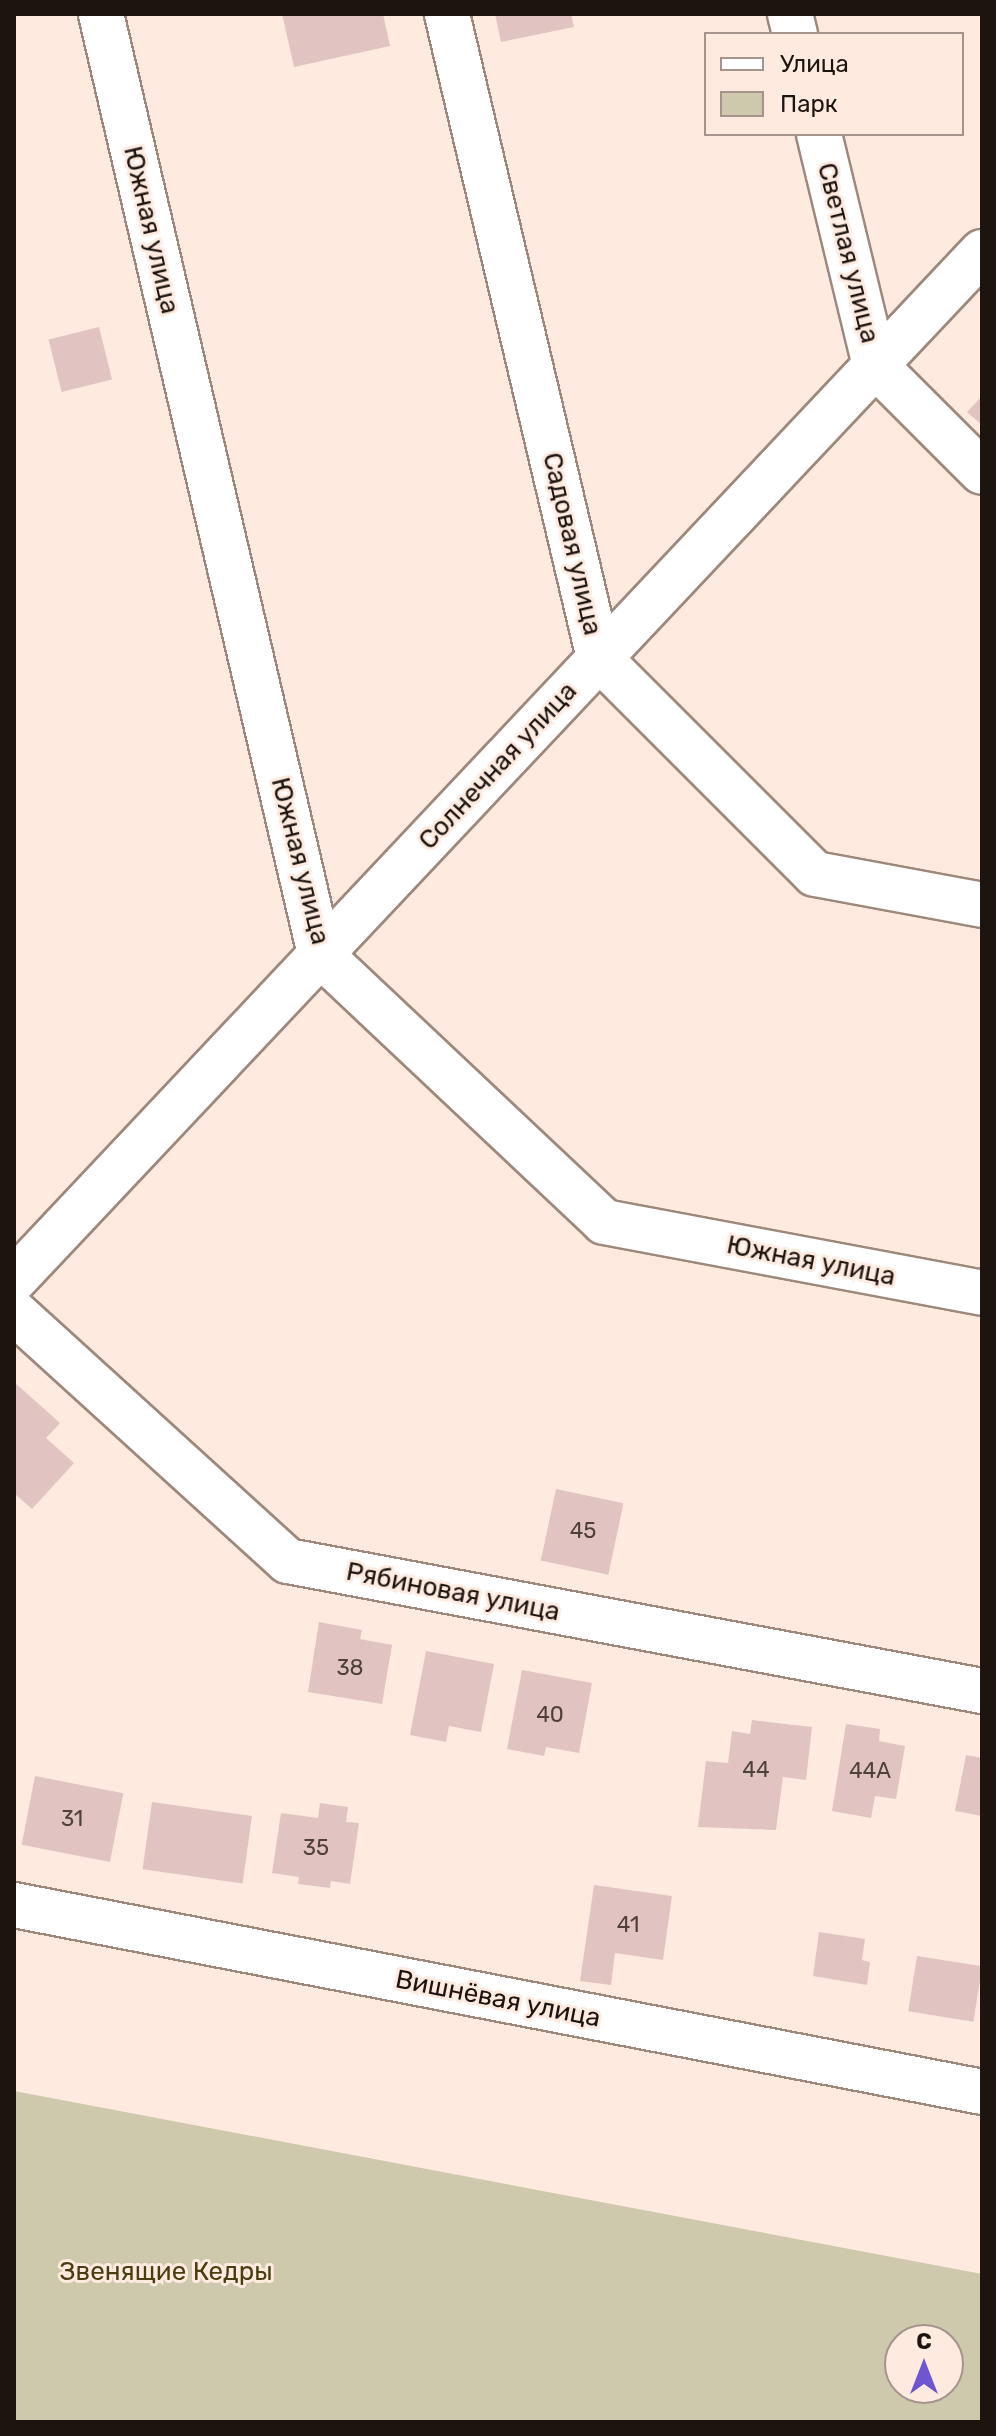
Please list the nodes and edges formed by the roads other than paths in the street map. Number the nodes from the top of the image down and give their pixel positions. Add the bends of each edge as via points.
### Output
1 (101, 14) edge
2 (447, 14) edge
3 (819, 136) edge
4 (982, 252) edge
5 (875, 365) junction
6 (982, 472) edge
7 (599, 658) junction
8 (982, 905) edge
9 (320, 954) junction
10 (14, 1280) edge
11 (982, 1293) edge
12 (14, 1312) edge
13 (982, 1691) edge
14 (14, 1905) edge
15 (982, 2092) edge

1 - 9 street, Южная улица
2 - 7 street, Садовая улица
3 - 5 street, Светлая улица
4 - 5 street, Солнечная улица
5 - 6 street, Светлая улица
5 - 7 street, Солнечная улица
7 - 8 street, Садовая улица via 815,874
7 - 9 street, Солнечная улица
9 - 10 street, Солнечная улица
9 - 11 street, Южная улица via 604,1222
12 - 13 street, Рябиновая улица via 288,1561
14 - 15 street, Вишнёвая улица

